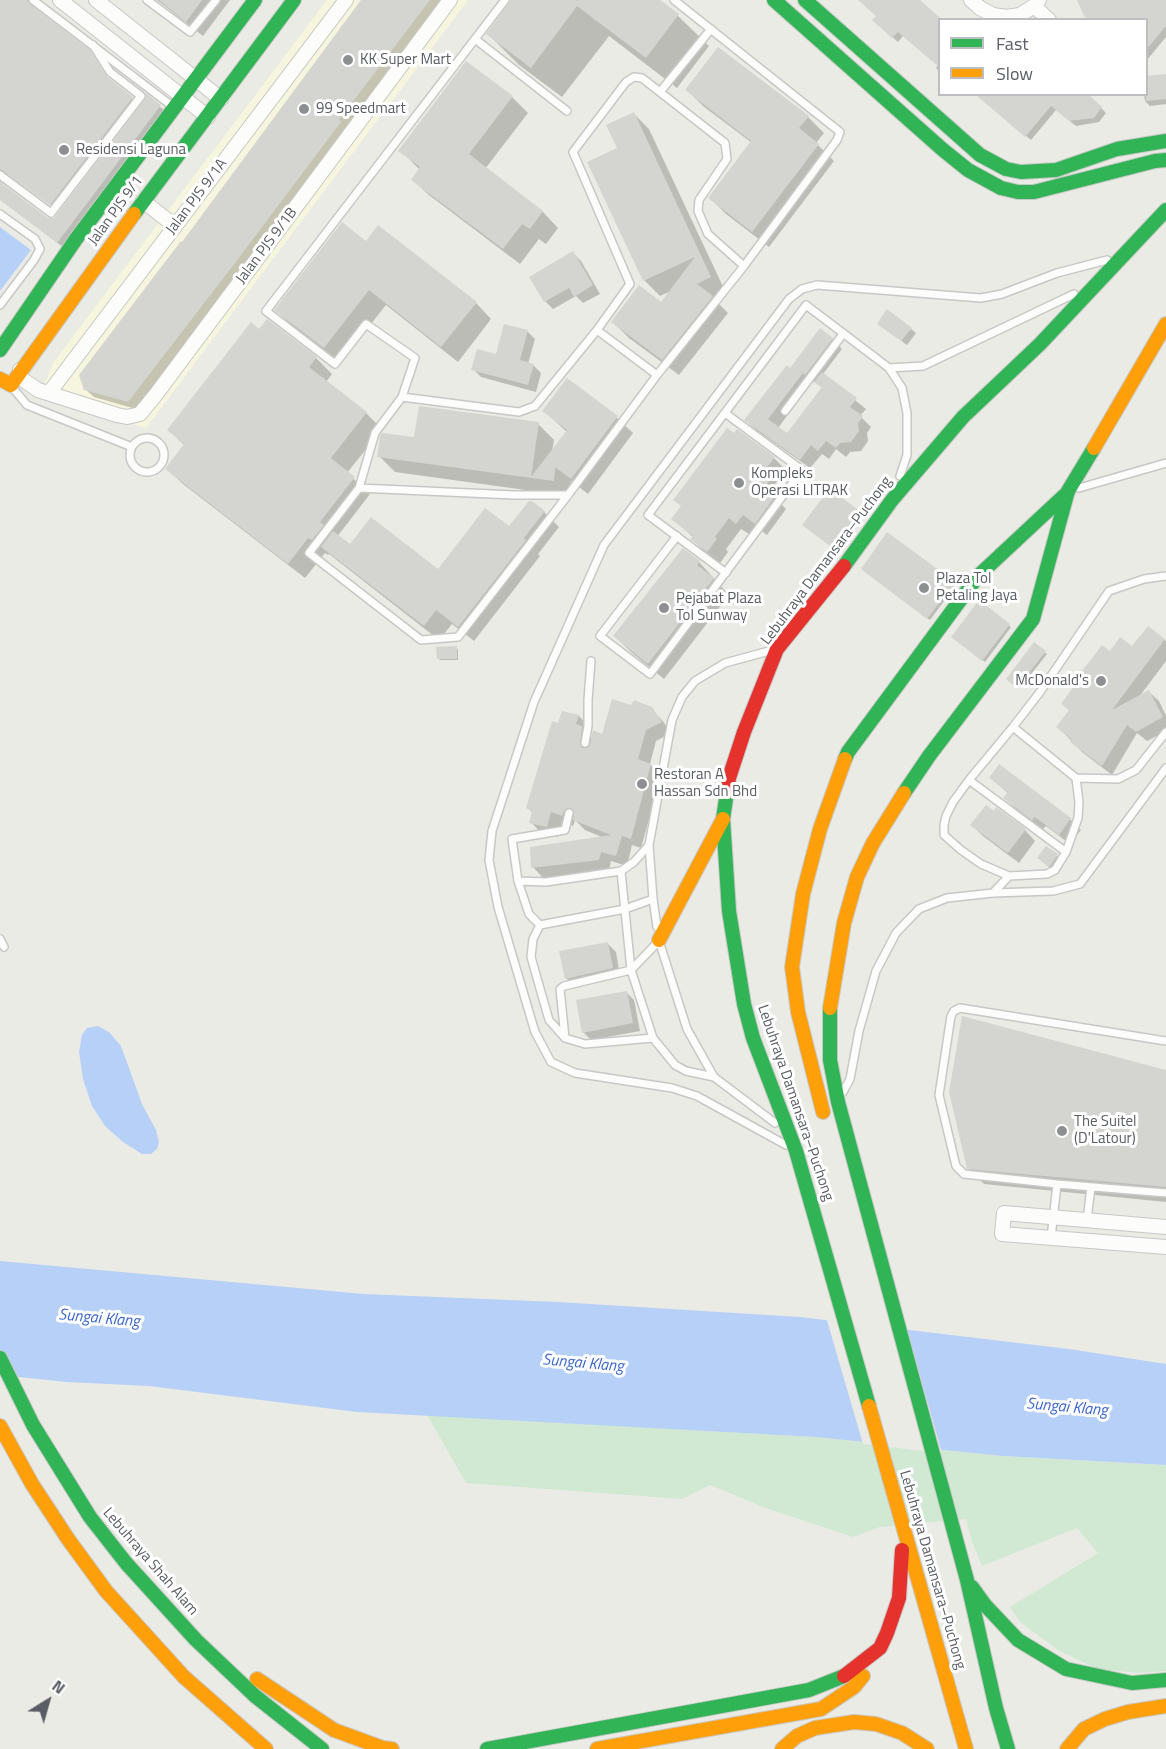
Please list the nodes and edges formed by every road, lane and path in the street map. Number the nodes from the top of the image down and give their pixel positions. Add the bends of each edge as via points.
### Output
1 (33, 0) edge
2 (60, 0) edge
3 (96, 0) edge
4 (147, 0) edge
5 (216, 0) edge
6 (255, 0) edge
7 (294, 0) edge
8 (346, 0) edge
9 (450, 0) edge
10 (505, 0) edge
11 (674, 0) edge
12 (774, 0) edge
13 (806, 0) edge
14 (971, 0) edge
15 (1037, 3) edge
16 (1048, 18) edge
17 (711, 29) junction
18 (475, 39) junction
19 (93, 45) junction
20 (196, 79) junction
21 (660, 92) junction
22 (221, 99) junction
23 (178, 102) junction
24 (567, 111) dead end
25 (208, 117) junction
26 (1166, 141) edge
27 (1166, 160) edge
28 (0, 175) edge
29 (143, 201) junction
30 (1166, 210) edge
31 (0, 214) edge
32 (175, 226) junction
33 (1124, 255) junction
34 (744, 266) junction
35 (1098, 283) junction
36 (0, 305) edge
37 (1166, 324) edge
38 (597, 330) junction
39 (843, 334) junction
40 (0, 350) edge
41 (889, 368) junction
42 (20, 370) junction
43 (657, 375) junction
44 (5, 382) edge
45 (48, 393) junction
46 (402, 397) junction
47 (785, 411) dead end
48 (725, 413) junction
49 (132, 447) junction
50 (1166, 463) edge
51 (359, 488) junction
52 (1068, 491) junction
53 (568, 495) junction
54 (892, 500) junction
55 (677, 536) junction
56 (726, 573) junction
57 (1166, 576) edge
58 (777, 649) junction
59 (591, 661) dead end
60 (1013, 727) junction
61 (1166, 732) edge
62 (585, 743) dead end
63 (1166, 768) edge
64 (1076, 778) junction
65 (969, 780) junction
66 (569, 813) dead end
67 (723, 819) junction
68 (649, 845) junction
69 (1066, 852) junction
70 (621, 871) junction
71 (1009, 876) junction
72 (519, 881) junction
73 (993, 893) junction
74 (652, 899) junction
75 (626, 909) junction
76 (540, 925) junction
77 (0, 939) edge
78 (659, 940) junction
79 (4, 947) dead end
80 (631, 970) junction
81 (565, 1038) junction
82 (653, 1038) junction
83 (1166, 1041) edge
84 (714, 1077) junction
85 (838, 1102) junction
86 (826, 1124) dead end
87 (790, 1136) junction
88 (796, 1150) junction
89 (1057, 1184) junction
90 (1091, 1187) junction
91 (1166, 1192) edge
92 (1053, 1217) junction
93 (1087, 1221) junction
94 (1166, 1227) edge
95 (1051, 1238) junction
96 (1166, 1247) edge
97 (0, 1358) edge
98 (1, 1428) edge
99 (900, 1520) junction
100 (967, 1580) junction
101 (196, 1640) junction
102 (880, 1648) junction
103 (1166, 1680) edge
104 (976, 1682) dead end
105 (1166, 1706) edge
106 (990, 1738) dead end
107 (266, 1749) edge
108 (322, 1749) edge
109 (392, 1749) edge
110 (486, 1749) edge
111 (597, 1749) edge
112 (782, 1749) edge
113 (927, 1749) edge
114 (966, 1749) edge
115 (1008, 1749) edge
116 (1067, 1749) edge

1 - 19 lane
2 - 23 street
3 - 20 street
4 - 5 lane via 190,32
6 - 20 main road, Jalan PJS 9/1
7 - 22 main road, Jalan PJS 9/1
8 - 32 street, Jalan PJS 9/1A
9 - 45 street, Jalan PJS 9/1B via 146,408 134,416 117,415
10 - 18 lane
11 - 17 lane
12 - 27 main road via 942,149 1001,188 1034,192
13 - 26 main road via 980,155 1006,170 1056,170 1117,149
14 - 15 street via 993,15 1006,17 1020,15
15 - 16 street
17 - 21 lane
17 - 34 lane via 840,132
18 - 24 lane
18 - 46 lane via 266,311 335,364 366,324 416,358
19 - 23 lane
19 - 28 lane via 110,72 141,96 51,213
20 - 22 street
20 - 23 main road, Jalan PJS 9/1
21 - 34 lane via 725,142 727,159 699,200 698,211 708,234
21 - 38 lane via 642,78 634,77 573,152 630,284
22 - 25 main road, Jalan PJS 9/1
23 - 25 street
23 - 40 main road, Jalan PJS 9/1 via 7,333
25 - 29 main road, Jalan PJS 9/1
29 - 32 street
29 - 42 main road, Jalan PJS 9/1
30 - 33 main road, Lebuhraya Damansara–Puchong
31 - 36 lane via 35,239 40,249
32 - 45 street, Jalan PJS 9/1A
33 - 35 main road, Lebuhraya Damansara–Puchong
33 - 88 lane via 981,298 817,285 802,289 789,299 603,545 534,702 492,831 489,860 498,907 535,1032 551,1062 575,1073 672,1088 698,1096
34 - 43 lane
35 - 41 lane via 922,366
35 - 54 main road, Lebuhraya Damansara–Puchong via 963,417
37 - 52 main road, Lebuhraya Damansara–Puchong
38 - 43 lane
38 - 46 lane via 535,406 519,412
39 - 41 lane
39 - 47 lane
39 - 48 lane via 806,306
41 - 54 lane via 902,388 907,413 907,455
42 - 44 main road, Jalan PJS 9/1
42 - 45 street, Jalan PJS 9/1B via 22,379 30,386
43 - 53 lane
44 - 49 lane via 27,405
46 - 51 lane via 375,433
48 - 55 lane via 648,515
48 - 56 lane via 802,470
49 - 49 lane via 142,439 152,439 161,445 162,462 149,472 139,469 131,461
50 - 52 lane
51 - 53 lane
51 - 53 lane via 309,553 421,640 458,637
52 - 85 main road, Lebuhraya Damansara–Puchong via 1033,619 929,756 895,806 857,877 844,923 829,1011 830,1060
52 - 86 main road, Lebuhraya Damansara–Puchong via 978,576 848,752 820,829 803,894 792,967 798,1012
54 - 58 main road, Lebuhraya Damansara–Puchong
55 - 56 lane
55 - 56 lane via 600,636 650,674
57 - 60 lane via 1109,591
58 - 67 main road, Lebuhraya Damansara–Puchong via 729,778
58 - 68 lane via 725,663 695,681 682,697 672,720
59 - 62 lane
60 - 64 lane
60 - 65 lane
61 - 64 lane via 1136,770 1118,779
63 - 73 lane via 1080,884 1053,891
64 - 69 lane via 1078,818
65 - 69 lane
65 - 71 lane via 946,816 944,835 981,864
66 - 72 lane via 565,830 512,839
67 - 78 main road
67 - 87 main road, Lebuhraya Damansara–Puchong via 729,911 744,1004
68 - 70 lane
68 - 74 lane
69 - 71 lane via 1055,870 1047,874
70 - 72 lane via 546,882
70 - 75 lane
71 - 73 lane
72 - 76 lane via 530,914
73 - 85 lane via 947,897 919,909 896,933 876,971 850,1079
74 - 75 lane
74 - 78 lane
75 - 76 lane
75 - 80 lane
76 - 81 lane via 531,957 549,1020
77 - 79 lane
78 - 80 lane
78 - 84 lane via 687,1029
80 - 81 lane via 560,989
80 - 82 lane
81 - 82 lane via 585,1044
82 - 84 lane via 675,1065
83 - 89 lane via 960,1008 954,1011 939,1095 956,1166 964,1174
84 - 87 lane
85 - 100 main road, Lebuhraya Damansara–Puchong
87 - 88 main road, Lebuhraya Damansara–Puchong
88 - 99 main road, Lebuhraya Damansara–Puchong
89 - 90 lane
89 - 92 lane
90 - 91 lane
90 - 93 lane
92 - 93 street
92 - 95 lane
92 - 95 street via 1004,1213 1002,1234
93 - 94 street
95 - 96 street
97 - 101 main road, Lebuhraya Shah Alam via 33,1425 90,1517
98 - 107 main road via 38,1493 106,1591 184,1677
99 - 102 main road via 899,1598
99 - 114 main road, Lebuhraya Damansara–Puchong
100 - 103 main road via 1018,1640 1066,1669 1132,1683
100 - 115 main road, Lebuhraya Damansara–Puchong
101 - 108 main road, Lebuhraya Shah Alam via 255,1696
101 - 109 main road via 334,1730
102 - 110 main road via 848,1674 809,1690
102 - 111 main road via 854,1687 821,1709
104 - 106 main road, Lebuhraya Damansara–Puchong
105 - 116 main road via 1105,1719 1084,1729
112 - 113 main road via 815,1728 854,1722 902,1733

